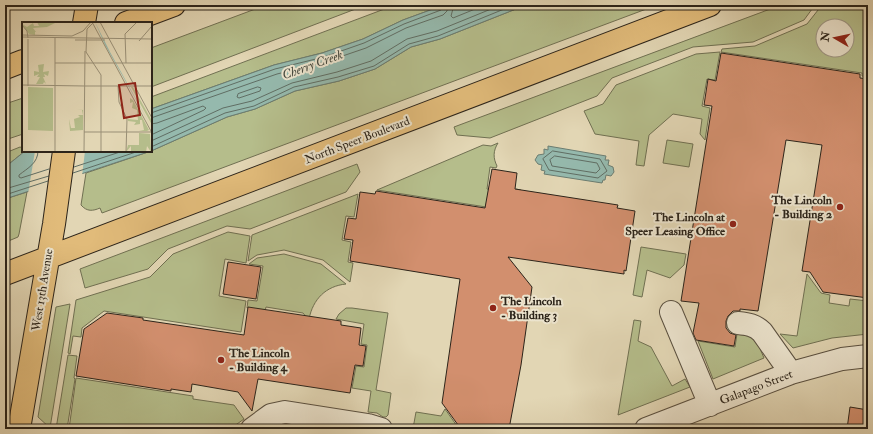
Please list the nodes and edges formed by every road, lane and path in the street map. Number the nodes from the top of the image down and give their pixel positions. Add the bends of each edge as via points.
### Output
1 (87, 5) edge
2 (174, 5) edge
3 (710, 5) edge
4 (84, 22) edge
5 (129, 22) edge
6 (22, 61) edge
7 (5, 68) edge
8 (64, 152) edge
9 (47, 258) junction
10 (5, 274) edge
11 (671, 312) dead end
12 (738, 322) dead end
13 (868, 356) edge
14 (791, 373) junction
15 (710, 405) junction
16 (19, 429) edge
17 (252, 429) edge
18 (380, 429) edge
19 (646, 429) edge

1 - 4 main road
2 - 5 main road
3 - 9 main road, North Speer Boulevard
6 - 7 main road
8 - 9 main road, West 13th Avenue
9 - 10 main road, North Speer Boulevard
9 - 16 main road, West 13th Avenue
11 - 15 street
12 - 14 street via 757,327
13 - 14 street, Galapago Street via 842,359
14 - 15 street, Galapago Street
15 - 19 street, Galapago Street
17 - 18 street via 271,415 285,412

